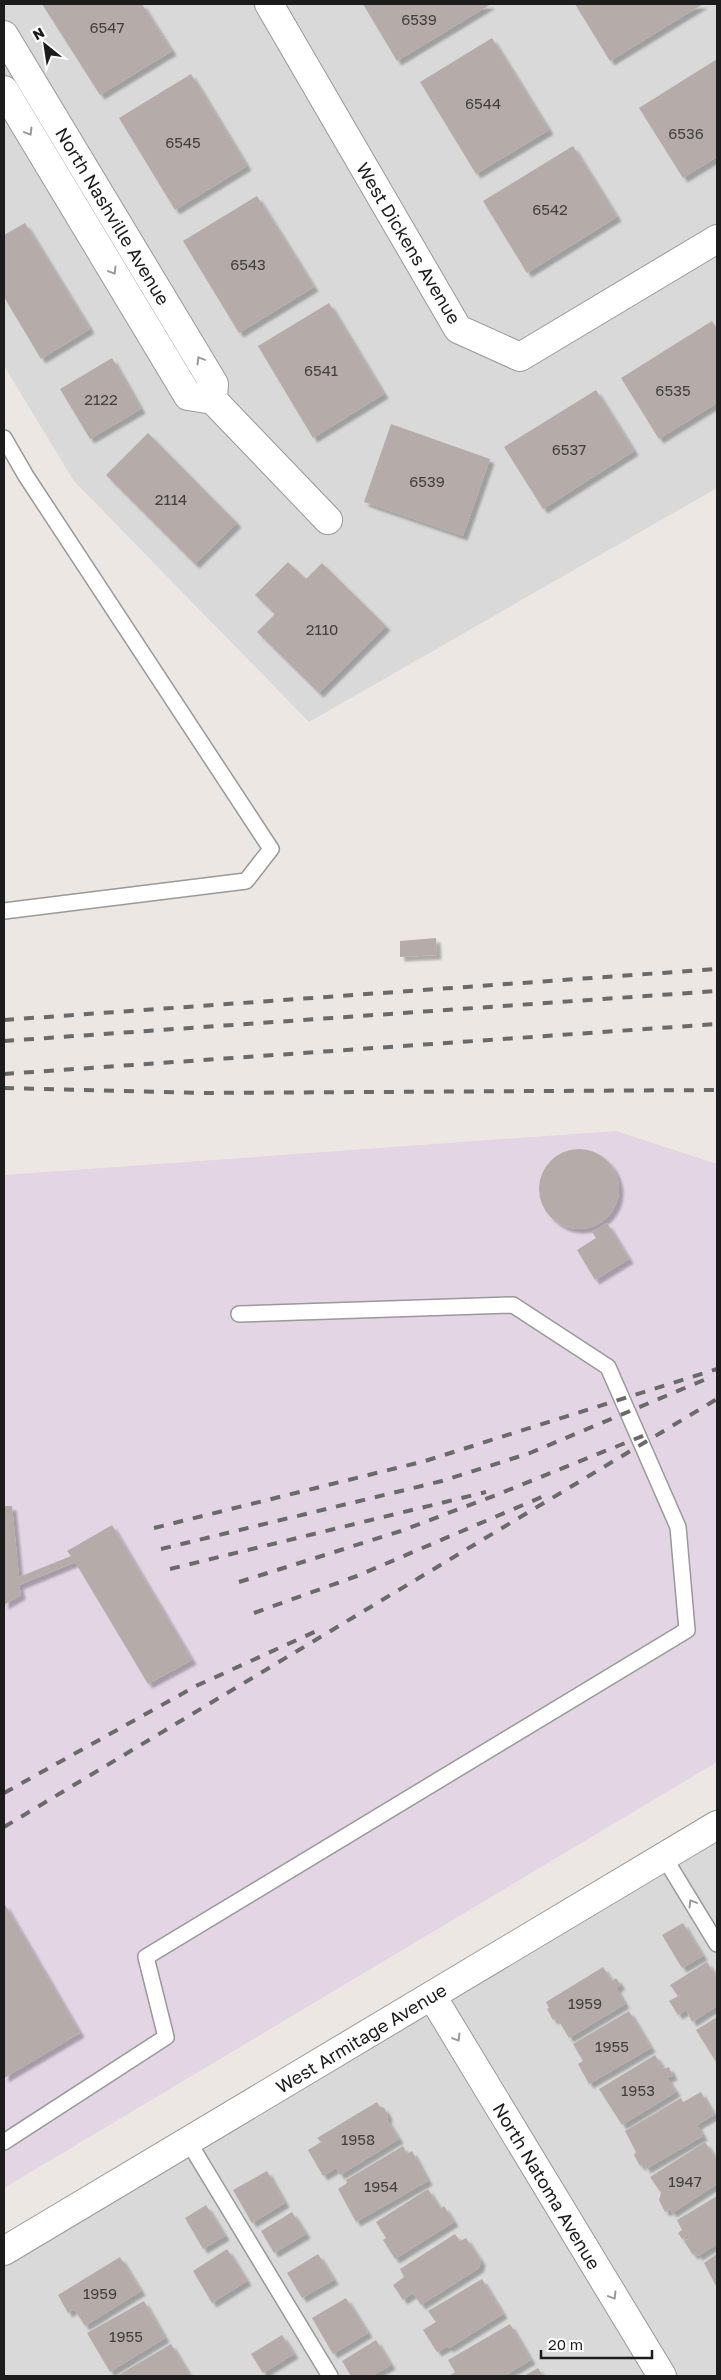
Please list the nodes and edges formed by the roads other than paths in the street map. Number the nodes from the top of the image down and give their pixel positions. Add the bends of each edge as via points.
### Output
1 (269, 4) edge
2 (4, 35) edge
3 (4, 90) edge
4 (717, 239) edge
5 (214, 400) junction
6 (4, 438) edge
7 (328, 520) dead end
8 (4, 911) edge
9 (239, 1314) dead end
10 (717, 1825) edge
11 (664, 1856) junction
12 (717, 1944) edge
13 (432, 1996) junction
14 (188, 2141) junction
15 (4, 2142) edge
16 (4, 2251) edge
17 (330, 2376) edge
18 (662, 2376) edge

1 - 4 street, West Dickens Avenue via 458,328 520,357
5 -> 2 street, North Nashville Avenue via 214,384
3 -> 5 street, North Nashville Avenue via 188,396
5 - 7 street
6 - 8 lane via 271,849 246,881
9 - 15 lane via 513,1305 608,1368 678,1526 687,1630 146,1957 166,2037
10 - 11 street, West Armitage Avenue
12 -> 11 lane
11 - 13 street, West Armitage Avenue
13 - 14 street, West Armitage Avenue
13 -> 18 street, North Natoma Avenue
14 - 16 street, West Armitage Avenue
14 - 17 lane

